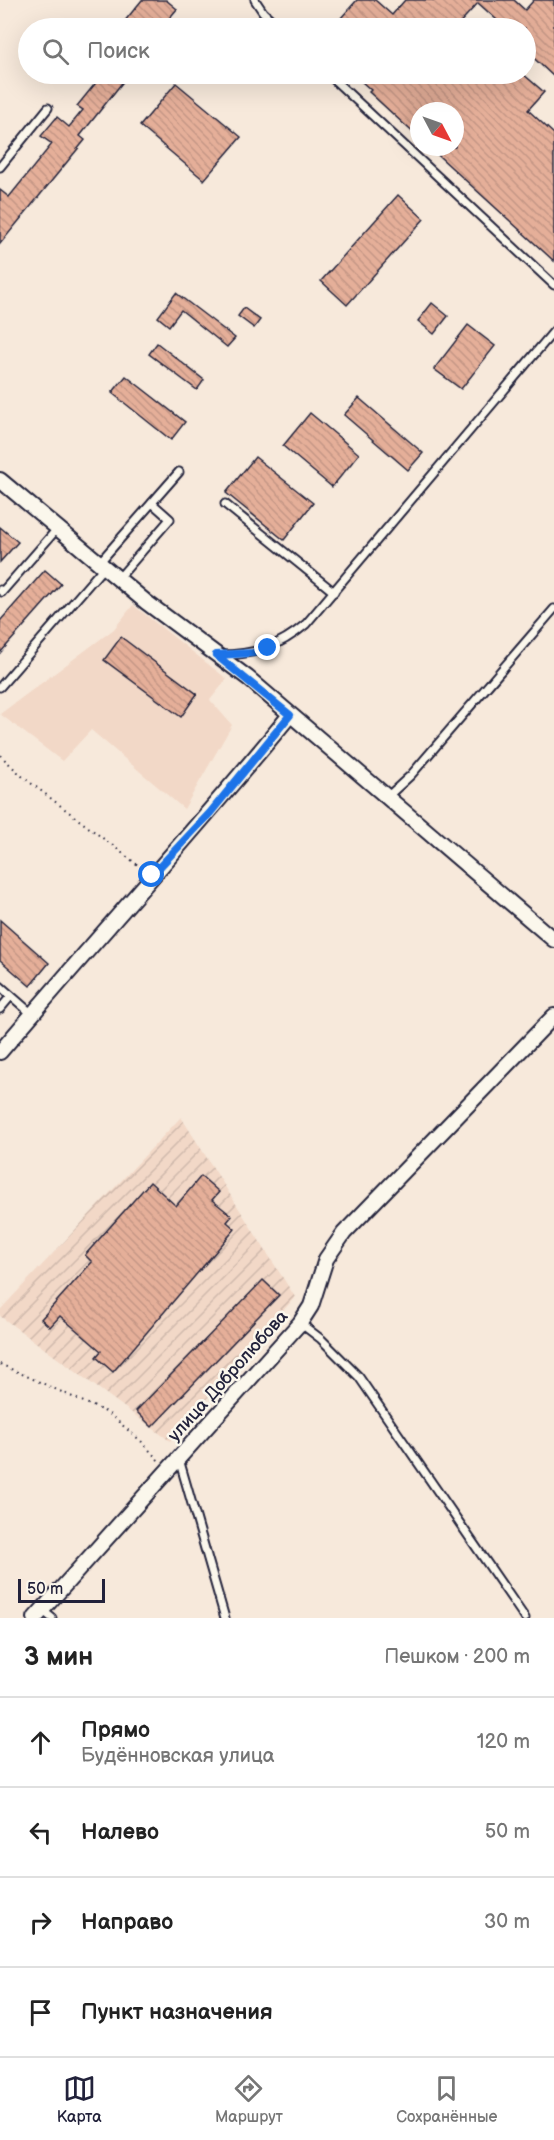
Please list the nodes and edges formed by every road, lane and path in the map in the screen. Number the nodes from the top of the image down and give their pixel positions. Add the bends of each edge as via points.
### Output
1 (255, 0) edge
2 (269, 18) edge
3 (339, 84) edge
4 (48, 108) dead end
5 (0, 167) edge
6 (554, 285) edge
7 (554, 331) edge
8 (179, 472) dead end
9 (0, 480) edge
10 (152, 504) junction
11 (225, 504) dead end
12 (57, 529) junction
13 (102, 565) junction
14 (117, 579) junction
15 (1, 592) edge
16 (333, 592) junction
17 (554, 609) edge
18 (216, 655) junction
19 (0, 687) edge
20 (290, 715) junction
21 (0, 755) edge
22 (386, 798) junction
23 (152, 875) junction
24 (554, 940) edge
25 (0, 986) edge
26 (11, 996) junction
27 (0, 1009) edge
28 (32, 1014) junction
29 (554, 1016) edge
30 (0, 1052) edge
31 (300, 1323) junction
32 (0, 1364) edge
33 (178, 1459) junction
34 (167, 1471) junction
35 (43, 1615) edge
36 (225, 1618) edge
37 (525, 1618) edge

1 - 2 lane
3 - 6 lane
4 - 5 lane
7 - 16 lane
8 - 10 lane
9 - 12 street
10 - 13 lane
10 - 14 lane via 170,519
11 - 16 lane
12 - 13 street
12 - 15 lane
13 - 14 street
13 - 19 lane
14 - 18 street
16 - 18 lane via 289,638 253,653
17 - 22 lane via 411,775
18 - 20 street
20 - 22 street
20 - 23 street via 210,813
21 - 23 path via 23,777
22 - 24 street
23 - 28 street
25 - 26 lane
26 - 27 lane
26 - 28 lane
28 - 30 street
29 - 31 street, улица Добролюбова via 344,1233 326,1259 311,1306
31 - 33 street, улица Добролюбова
31 - 37 lane via 359,1377
32 - 34 path via 108,1413 142,1442
33 - 34 street, улица Добролюбова
33 - 36 lane
34 - 35 street, улица Добролюбова

